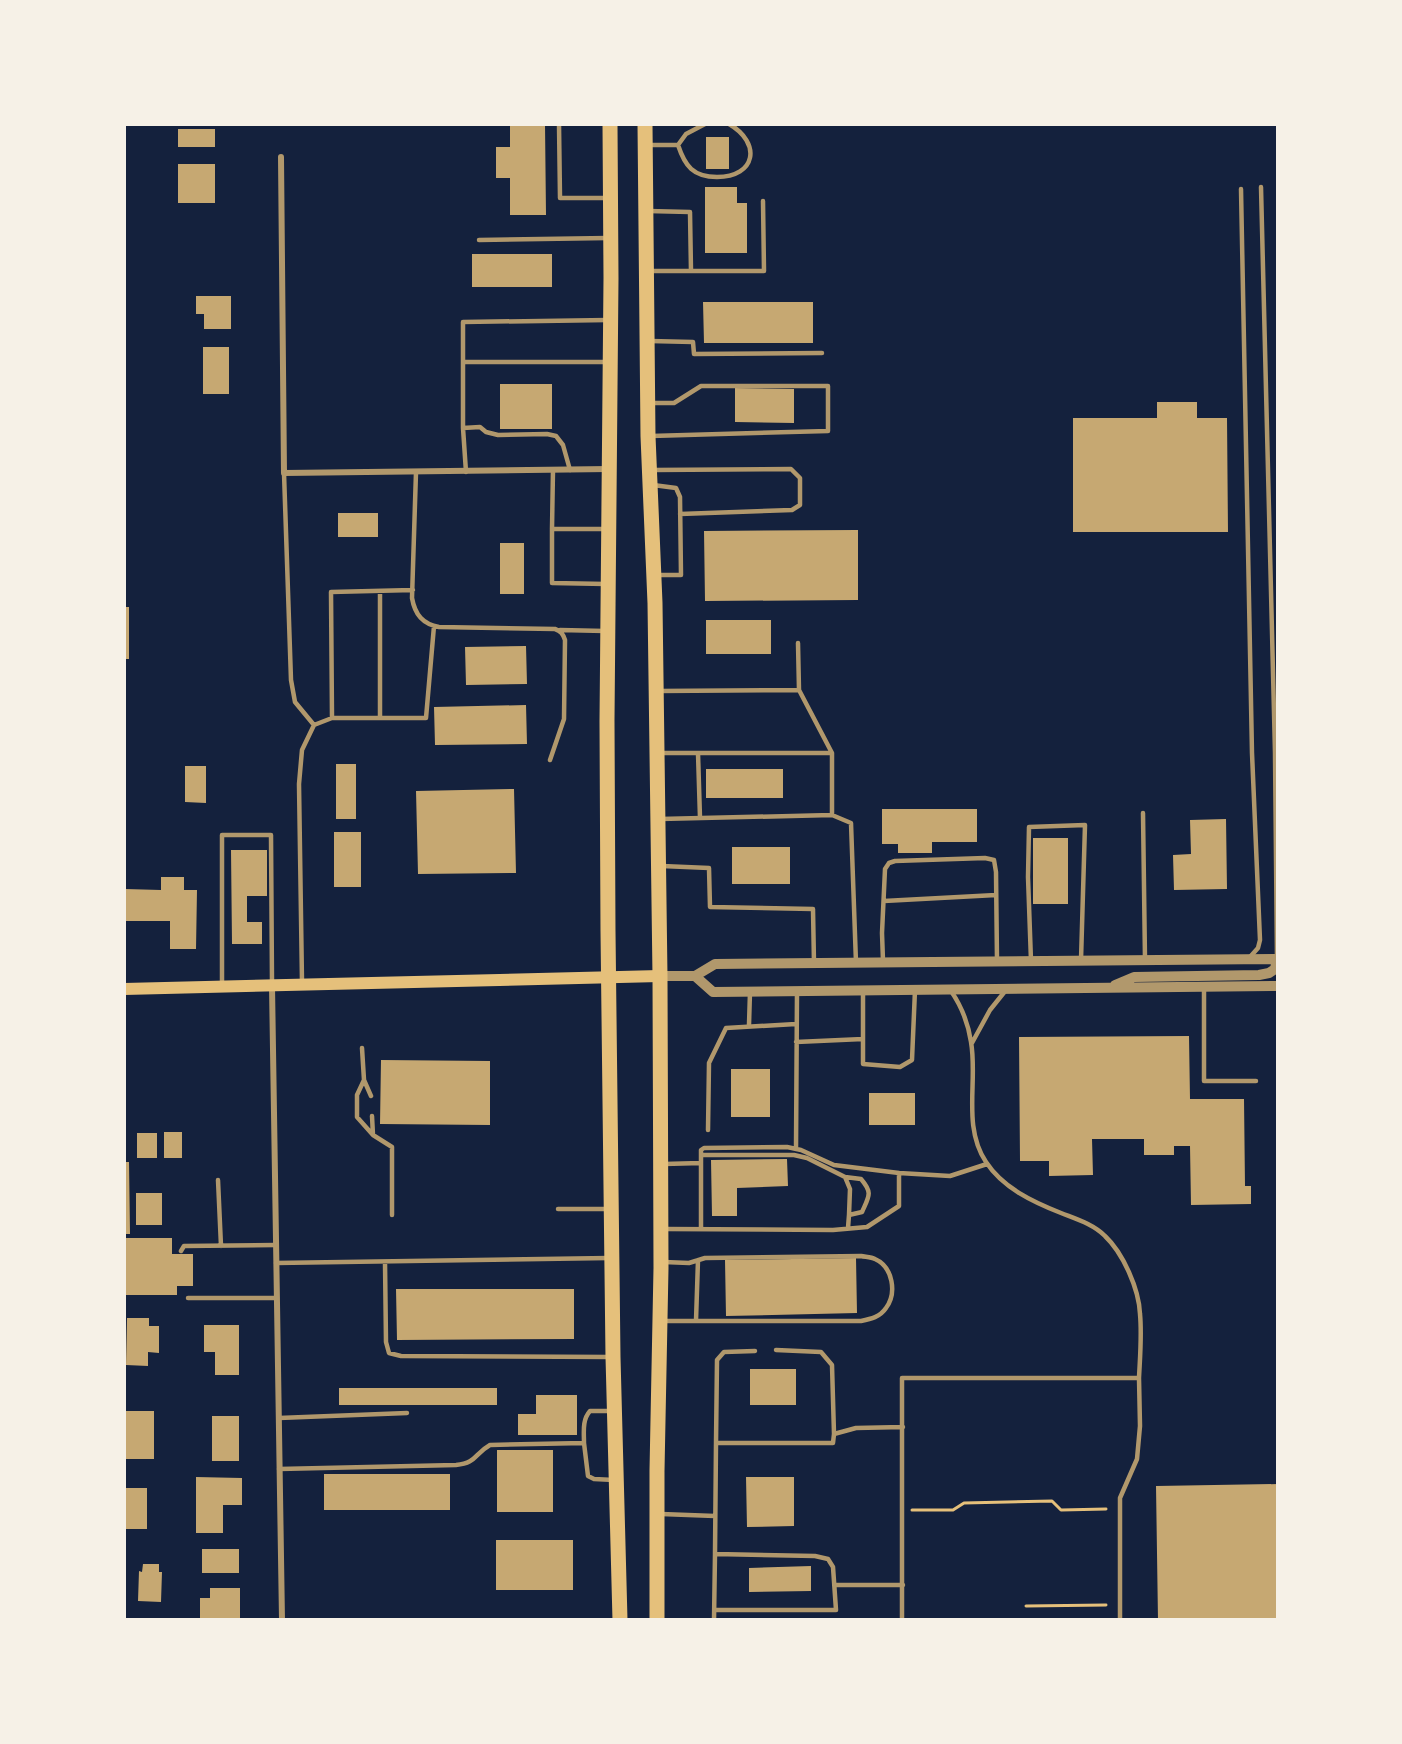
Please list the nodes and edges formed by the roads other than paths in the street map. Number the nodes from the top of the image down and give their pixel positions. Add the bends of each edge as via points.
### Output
1 (559, 124) edge
2 (610, 124) edge
3 (645, 124) edge
4 (705, 124) edge
5 (729, 124) edge
6 (645, 145) junction
7 (678, 145) junction
8 (281, 157) dead end
9 (1262, 187) dead end
10 (1241, 189) dead end
11 (610, 198) junction
12 (763, 201) dead end
13 (645, 211) junction
14 (611, 238) junction
15 (479, 240) dead end
16 (646, 271) junction
17 (691, 271) junction
18 (611, 320) junction
19 (647, 341) junction
20 (822, 353) dead end
21 (464, 362) junction
22 (610, 362) junction
23 (648, 403) junction
24 (464, 428) junction
25 (648, 436) junction
26 (609, 469) junction
27 (554, 470) junction
28 (570, 470) junction
29 (416, 472) junction
30 (466, 472) junction
31 (284, 473) junction
32 (650, 477) junction
33 (680, 513) junction
34 (552, 529) junction
35 (609, 529) junction
36 (654, 575) junction
37 (608, 584) junction
38 (413, 590) junction
39 (380, 591) junction
40 (434, 626) junction
41 (559, 630) junction
42 (608, 631) junction
43 (798, 643) dead end
44 (799, 690) junction
45 (656, 691) junction
46 (332, 718) junction
47 (380, 718) junction
48 (314, 725) junction
49 (657, 753) junction
50 (698, 753) junction
51 (832, 753) junction
52 (550, 760) dead end
53 (1143, 813) dead end
54 (832, 815) junction
55 (700, 818) junction
56 (658, 819) junction
57 (658, 866) junction
58 (996, 895) junction
59 (884, 901) junction
60 (1249, 959) junction
61 (1277, 959) edge
62 (1081, 960) junction
63 (1145, 960) junction
64 (997, 961) junction
65 (1031, 961) junction
66 (884, 963) junction
67 (814, 964) junction
68 (856, 964) junction
69 (660, 976) junction
70 (695, 976) junction
71 (608, 977) junction
72 (302, 985) junction
73 (272, 986) junction
74 (1278, 986) edge
75 (222, 987) junction
76 (1110, 987) junction
77 (1204, 987) junction
78 (124, 989) edge
79 (950, 989) junction
80 (1008, 989) junction
81 (863, 990) junction
82 (915, 990) junction
83 (750, 991) junction
84 (797, 991) junction
85 (796, 1024) junction
86 (749, 1025) junction
87 (863, 1039) junction
88 (796, 1042) junction
89 (972, 1043) junction
90 (362, 1048) dead end
91 (364, 1080) junction
92 (1256, 1081) dead end
93 (371, 1096) dead end
94 (372, 1116) dead end
95 (708, 1130) dead end
96 (373, 1135) junction
97 (796, 1149) junction
98 (701, 1155) junction
99 (701, 1163) junction
100 (661, 1164) junction
101 (987, 1164) junction
102 (899, 1173) junction
103 (845, 1177) junction
104 (218, 1180) dead end
105 (558, 1209) dead end
106 (611, 1209) junction
107 (392, 1215) dead end
108 (849, 1215) junction
109 (701, 1228) junction
110 (848, 1228) junction
111 (661, 1229) junction
112 (276, 1245) junction
113 (221, 1246) junction
114 (181, 1251) dead end
115 (612, 1258) junction
116 (698, 1260) junction
117 (385, 1262) junction
118 (661, 1262) junction
119 (276, 1263) junction
120 (188, 1298) dead end
121 (277, 1298) junction
122 (661, 1321) junction
123 (696, 1321) junction
124 (776, 1350) dead end
125 (755, 1351) dead end
126 (613, 1357) junction
127 (1139, 1378) junction
128 (616, 1411) junction
129 (408, 1413) dead end
130 (279, 1418) junction
131 (903, 1427) junction
132 (834, 1434) junction
133 (584, 1443) junction
134 (716, 1443) junction
135 (279, 1469) junction
136 (618, 1480) junction
137 (657, 1514) junction
138 (715, 1516) junction
139 (715, 1554) junction
140 (836, 1585) junction
141 (903, 1585) junction
142 (715, 1610) junction
143 (782, 1611) junction
144 (282, 1620) edge
145 (621, 1620) edge
146 (657, 1620) edge
147 (714, 1620) edge
148 (782, 1620) edge
149 (903, 1620) edge
150 (1120, 1620) edge

1 - 11 lane via 560,198
2 - 11 main road
3 - 6 main road
4 - 7 lane via 686,134
5 - 7 lane via 749,143 751,154 743,170 730,177 700,175 688,167
6 - 7 lane
6 - 13 main road
8 - 31 street
9 - 61 lane
10 - 60 lane via 1260,940
11 - 14 main road
12 - 17 lane via 764,271
13 - 16 main road
13 - 17 lane via 690,212
14 - 15 lane
14 - 18 main road
16 - 17 lane
16 - 19 main road
18 - 21 lane via 463,322
18 - 22 main road
19 - 20 lane via 693,342 694,354
19 - 23 main road
21 - 22 lane
21 - 24 lane
22 - 26 main road
23 - 25 main road
23 - 25 lane via 674,403 701,386 828,386 828,431
24 - 28 lane via 480,427 498,435 556,436 563,445
24 - 30 lane
25 - 32 main road
26 - 28 street
26 - 35 main road
27 - 28 street
27 - 30 street
27 - 34 lane
29 - 30 street
29 - 31 street
29 - 38 lane
31 - 48 lane via 291,680 295,702
32 - 33 lane via 676,488
32 - 33 lane via 791,469 800,478 800,505 792,510
32 - 36 main road
33 - 36 lane via 681,575
34 - 35 lane
34 - 37 lane via 552,583
35 - 37 main road
36 - 45 main road
37 - 42 main road
38 - 39 lane
38 - 40 lane via 419,617
39 - 46 lane via 331,592
39 - 47 lane
40 - 41 lane
40 - 47 lane via 426,718
41 - 42 lane
41 - 52 lane via 565,640 564,719
42 - 71 main road
43 - 44 lane
44 - 45 lane
44 - 51 lane
45 - 49 main road
46 - 47 lane
46 - 48 lane
48 - 72 lane via 302,750 298,784
49 - 50 lane
49 - 56 main road
50 - 51 lane
50 - 55 lane
51 - 54 lane
53 - 63 lane
54 - 55 lane
54 - 68 lane via 851,823
55 - 56 lane
56 - 57 main road
57 - 67 lane via 709,868 710,907 813,909
57 - 69 main road
58 - 59 lane
58 - 59 lane via 994,860 895,861 885,869
58 - 64 lane
59 - 66 lane
60 - 61 street
60 - 63 street
61 - 76 street via 1275,969 1260,975 1134,977
62 - 63 street
62 - 65 street
62 - 65 lane via 1085,825 1029,827
64 - 65 street
64 - 66 street
66 - 68 street
67 - 68 street
67 - 70 street via 715,964
69 - 70 street
69 - 71 main road
69 - 100 main road
70 - 83 street via 713,992
71 - 72 main road
71 - 106 main road
72 - 73 main road
73 - 75 main road
73 - 75 lane via 271,835 222,835
73 - 112 street
74 - 77 street
75 - 78 main road
76 - 77 street
76 - 80 street
77 - 92 lane via 1204,1081
79 - 80 street
79 - 82 street
79 - 89 lane via 964,1010
80 - 89 lane via 990,1010
81 - 82 street
81 - 84 street
81 - 87 lane
82 - 87 lane via 912,1060 900,1067 863,1064
83 - 84 street
83 - 86 lane
84 - 85 lane
85 - 86 lane
85 - 88 lane
86 - 95 lane via 726,1028 709,1064
87 - 88 lane
88 - 97 lane
89 - 101 lane via 972,1123
90 - 91 lane
91 - 93 lane
91 - 96 lane via 357,1095 357,1117
94 - 96 lane
96 - 107 lane via 392,1147
97 - 98 lane via 704,1148
97 - 102 lane via 834,1165
98 - 99 lane
98 - 103 lane via 794,1155
99 - 100 lane
99 - 109 lane
100 - 111 main road
101 - 102 lane via 950,1176
101 - 127 lane via 1010,1188 1083,1221 1105,1236 1120,1257 1134,1283 1140,1312
102 - 110 lane via 899,1206 867,1227
103 - 108 lane via 850,1189
103 - 108 lane via 861,1179 870,1194 862,1212
104 - 113 lane
105 - 106 lane
106 - 115 main road
108 - 110 lane
109 - 110 lane
109 - 111 lane
111 - 118 main road
112 - 113 lane
112 - 119 street
113 - 114 lane via 184,1246
115 - 117 lane
115 - 126 main road
116 - 118 lane
116 - 123 lane
116 - 123 lane via 861,1256 882,1264 893,1286 885,1310 861,1321
117 - 119 lane
117 - 126 lane via 389,1353
118 - 122 main road
119 - 121 street
120 - 121 lane
121 - 130 street
122 - 123 lane
122 - 137 main road
124 - 132 lane via 821,1352 832,1365
125 - 134 lane via 724,1352 717,1360
126 - 128 main road
127 - 131 lane via 902,1378
127 - 150 lane via 1137,1459 1120,1498
128 - 133 lane via 590,1411 584,1419
128 - 136 main road
129 - 130 lane
130 - 135 street
131 - 132 lane via 856,1428
131 - 141 lane
132 - 134 lane via 833,1443
133 - 135 lane via 490,1445 467,1464 456,1465
133 - 136 lane via 588,1476
134 - 138 lane
135 - 144 street
136 - 145 main road
137 - 138 lane
137 - 146 main road
138 - 139 lane
139 - 140 lane via 828,1559 834,1567
139 - 142 lane
140 - 141 lane
140 - 143 lane via 836,1610
141 - 149 lane
142 - 143 lane
142 - 147 lane
143 - 148 lane

